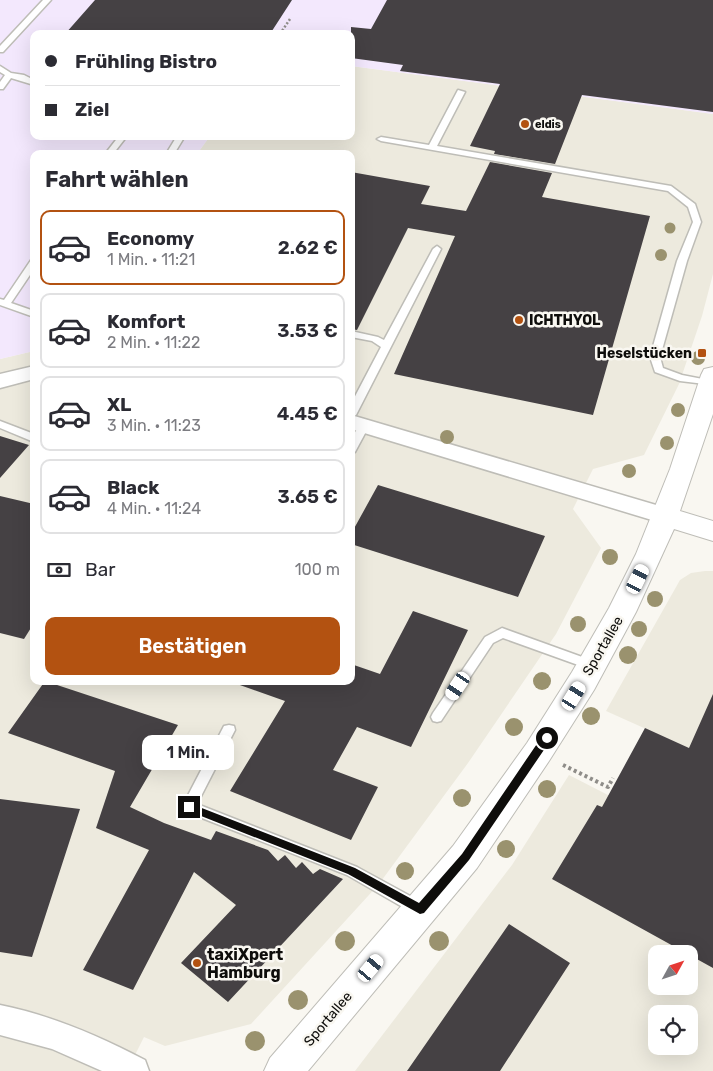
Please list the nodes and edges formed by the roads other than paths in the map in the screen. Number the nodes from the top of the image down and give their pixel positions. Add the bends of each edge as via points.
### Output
1 (47, 0) edge
2 (0, 50) edge
3 (0, 68) edge
4 (9, 75) junction
5 (30, 81) edge
6 (0, 87) edge
7 (461, 92) dead end
8 (381, 139) dead end
9 (120, 140) edge
10 (432, 147) junction
11 (112, 150) edge
12 (437, 249) dead end
13 (30, 267) edge
14 (3, 303) edge
15 (30, 313) edge
16 (355, 335) edge
17 (386, 346) junction
18 (30, 373) edge
19 (712, 379) edge
20 (0, 381) edge
21 (356, 421) edge
22 (0, 424) edge
23 (30, 436) edge
24 (666, 516) junction
25 (713, 531) edge
26 (592, 665) junction
27 (437, 718) dead end
28 (229, 730) dead end
29 (420, 910) junction
30 (0, 1020) edge
31 (134, 1071) edge
32 (283, 1071) edge

1 - 2 lane
3 - 4 lane
4 - 5 lane
4 - 6 lane
7 - 10 lane
8 - 10 lane
9 - 11 lane
10 - 19 lane via 671,189 692,206 697,222 682,261 655,357 659,370 680,378
12 - 17 lane
13 - 14 lane
14 - 15 lane
16 - 17 lane via 375,339
17 - 21 lane
18 - 20 street
19 - 24 street, Sportallee
21 - 24 street
22 - 23 lane
24 - 25 street
24 - 26 street, Sportallee via 622,612
26 - 27 lane via 502,633 488,640
26 - 29 street, Sportallee via 538,752 465,857
28 - 29 lane via 189,807 352,871
29 - 32 street, Sportallee
30 - 31 street via 31,1025

